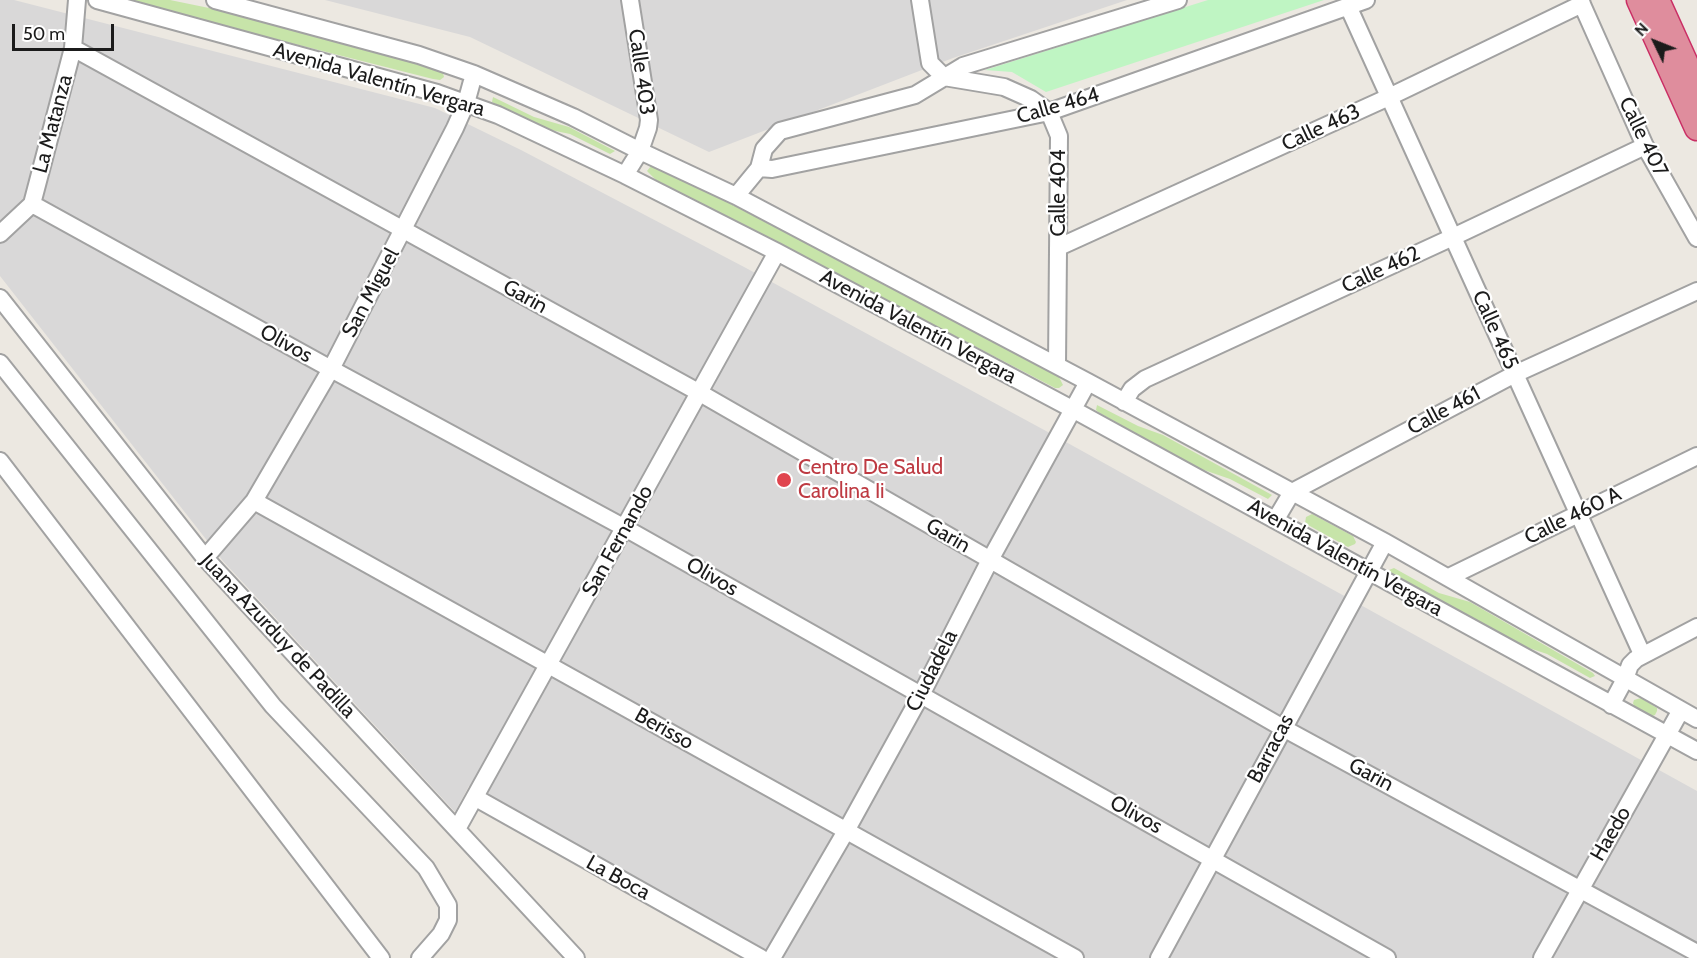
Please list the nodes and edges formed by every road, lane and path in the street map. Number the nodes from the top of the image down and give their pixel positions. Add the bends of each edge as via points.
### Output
1 (77, 0) edge
2 (97, 0) edge
3 (215, 0) edge
4 (630, 0) edge
5 (920, 0) edge
6 (1366, 0) edge
7 (1639, 0) edge
8 (1657, 0) edge
9 (1173, 1) edge
10 (1581, 2) edge
11 (1350, 3) edge
12 (73, 48) junction
13 (474, 75) junction
14 (944, 78) junction
15 (1697, 88) edge
16 (1389, 97) junction
17 (466, 103) junction
18 (1049, 112) junction
19 (1697, 128) edge
20 (1645, 146) junction
21 (640, 151) junction
22 (759, 168) junction
23 (625, 175) junction
24 (736, 196) junction
25 (32, 204) junction
26 (403, 231) junction
27 (0, 234) edge
28 (1453, 237) junction
29 (1697, 238) edge
30 (1059, 247) junction
31 (777, 252) junction
32 (1697, 291) edge
33 (0, 298) edge
34 (0, 363) edge
35 (1056, 365) junction
36 (331, 369) junction
37 (1515, 374) junction
38 (1088, 382) junction
39 (700, 393) junction
40 (1124, 402) junction
41 (1074, 410) junction
42 (1697, 456) edge
43 (0, 461) edge
44 (1292, 492) junction
45 (254, 501) junction
46 (1578, 512) junction
47 (1276, 519) junction
48 (625, 528) junction
49 (1385, 542) junction
50 (205, 558) junction
51 (990, 560) junction
52 (1369, 570) junction
53 (1449, 578) junction
54 (1697, 627) edge
55 (1642, 654) junction
56 (549, 665) junction
57 (1625, 679) junction
58 (921, 695) junction
59 (1611, 705) junction
60 (1681, 710) junction
61 (1697, 719) edge
62 (1283, 728) junction
63 (1668, 735) junction
64 (1697, 751) edge
65 (476, 798) junction
66 (457, 829) junction
67 (846, 831) junction
68 (1213, 858) junction
69 (1580, 889) junction
70 (1697, 953) edge
71 (381, 958) edge
72 (420, 958) edge
73 (576, 958) edge
74 (761, 958) edge
75 (772, 958) edge
76 (1075, 958) edge
77 (1159, 958) edge
78 (1387, 958) edge
79 (1542, 958) edge

1 - 12 street, La Matanza
2 - 17 street, Avenida Valentín Vergara
3 - 13 street, Avenida Valentín Vergara via 419,55
4 - 21 street, Calle 403 via 649,115
5 - 14 street via 930,63
6 - 11 street, Calle 464
7 - 19 highway
8 - 15 highway
9 - 14 street via 963,66
10 - 16 street, Calle 463
10 - 20 street, Calle 407
11 - 16 street, Calle 465
11 - 18 street, Calle 464
12 - 25 street, La Matanza
12 - 26 street, Garin
13 - 17 street, San Miguel
13 - 21 street, Avenida Valentín Vergara via 573,117
14 - 18 street via 1005,87
14 - 22 street via 915,95 780,131 764,149
16 - 28 street, Calle 465
16 - 30 street, Calle 463
17 - 23 street, Avenida Valentín Vergara
17 - 26 street, San Miguel
18 - 22 street, Calle 464 via 772,169
18 - 30 street, Calle 404 via 1059,136
20 - 28 street, Calle 462
20 - 29 street, Calle 407
21 - 23 street, Calle 403
21 - 24 street, Avenida Valentín Vergara
22 - 24 street
23 - 31 street, Avenida Valentín Vergara
24 - 35 street, Avenida Valentín Vergara
25 - 27 street
25 - 36 street, Olivos
26 - 36 street, San Miguel
26 - 39 street, Garin
28 - 37 street, Calle 465
28 - 40 street, Calle 462 via 1145,379
30 - 35 street, Calle 404
31 - 39 street, San Fernando
31 - 41 street, Avenida Valentín Vergara
32 - 37 street, Calle 461
33 - 50 street, Juana Azurduy de Padilla
34 - 72 street via 273,706 426,868 448,905 448,920
35 - 38 street, Avenida Valentín Vergara
36 - 45 street, San Miguel
36 - 48 street, Olivos
37 - 44 street, Calle 461
37 - 46 street, Calle 465
38 - 40 street, Avenida Valentín Vergara
38 - 41 street, Ciudadela
39 - 48 street, San Fernando
39 - 51 street, Garin
40 - 44 street, Avenida Valentín Vergara
41 - 47 street, Avenida Valentín Vergara
41 - 51 street, Ciudadela
42 - 46 street, Calle 460 A
43 - 71 street
44 - 47 street
44 - 49 street, Avenida Valentín Vergara
45 - 50 street, San Miguel
45 - 56 street, Berisso
46 - 53 street, Calle 460 A
46 - 55 street, Calle 465
47 - 52 street, Avenida Valentín Vergara
48 - 56 street, San Fernando
48 - 58 street, Olivos
49 - 52 street, Barracas
49 - 53 street, Avenida Valentín Vergara
50 - 66 street, Juana Azurduy de Padilla
51 - 58 street, Ciudadela
51 - 62 street, Garin
52 - 59 street, Avenida Valentín Vergara
52 - 62 street, Barracas
53 - 57 street, Avenida Valentín Vergara
54 - 55 street
55 - 57 street via 1630,665
56 - 65 street, San Fernando
56 - 67 street, Berisso
57 - 59 street
57 - 60 street, Avenida Valentín Vergara
58 - 67 street, Ciudadela
58 - 68 street, Olivos
59 - 63 street, Avenida Valentín Vergara
60 - 61 street, Avenida Valentín Vergara
60 - 63 street, Haedo
62 - 68 street, Barracas
62 - 69 street, Garin
63 - 64 street, Avenida Valentín Vergara
63 - 69 street, Haedo
65 - 66 street, San Fernando
65 - 74 street, La Boca
66 - 73 street, Juana Azurduy de Padilla
67 - 75 street, Ciudadela
67 - 76 street, Berisso
68 - 77 street, Barracas
68 - 78 street, Olivos
69 - 70 street, Garin
69 - 79 street, Haedo

